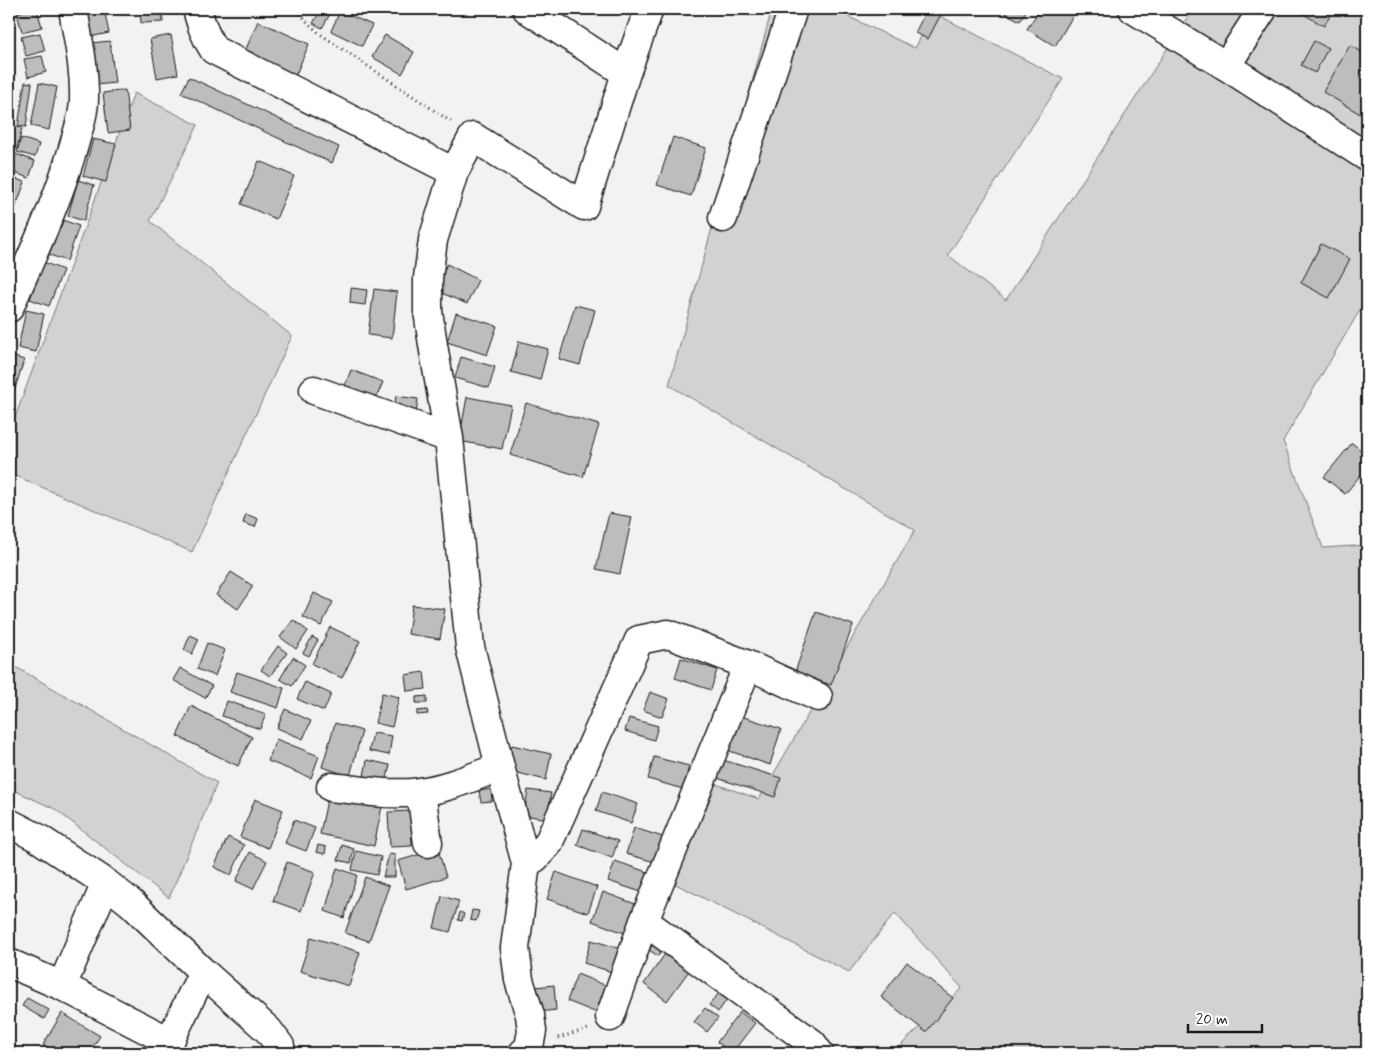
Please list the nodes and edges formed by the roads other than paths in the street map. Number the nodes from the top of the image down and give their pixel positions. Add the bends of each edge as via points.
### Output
1 (73, 9) edge
2 (197, 9) edge
3 (528, 9) edge
4 (649, 9) edge
5 (793, 9) edge
6 (1133, 9) edge
7 (1263, 9) edge
8 (1226, 66) junction
9 (626, 72) junction
10 (1367, 157) edge
11 (454, 172) junction
12 (723, 218) dead end
13 (9, 308) edge
14 (314, 390) dead end
15 (449, 438) junction
16 (748, 665) junction
17 (818, 697) dead end
18 (500, 767) junction
19 (331, 788) dead end
20 (421, 792) junction
21 (9, 823) edge
22 (428, 843) dead end
23 (526, 863) junction
24 (106, 883) junction
25 (644, 922) junction
26 (9, 964) edge
27 (204, 972) junction
28 (62, 986) junction
29 (610, 1017) road end
30 (167, 1047) edge
31 (526, 1050) edge
32 (281, 1053) edge
33 (819, 1053) edge

1 - 13 street via 84,83 81,122 66,174
2 - 11 street via 202,28 214,50
3 - 9 street
4 - 9 street
5 - 12 street
6 - 8 street
7 - 8 street
8 - 10 street
9 - 11 street via 584,206 473,137
11 - 15 street via 433,240 428,278 428,310
14 - 15 street
15 - 18 street via 470,647
16 - 17 street
16 - 23 street via 668,634 639,640 548,844
16 - 25 street
18 - 20 street
18 - 23 street
19 - 20 street via 398,794
20 - 22 street
21 - 24 street
23 - 31 street via 515,948 518,980 532,1031
24 - 27 street
24 - 28 street
25 - 29 street
25 - 33 street via 812,1043
26 - 28 street
27 - 30 street
27 - 32 street via 268,1030 280,1046
28 - 30 street

